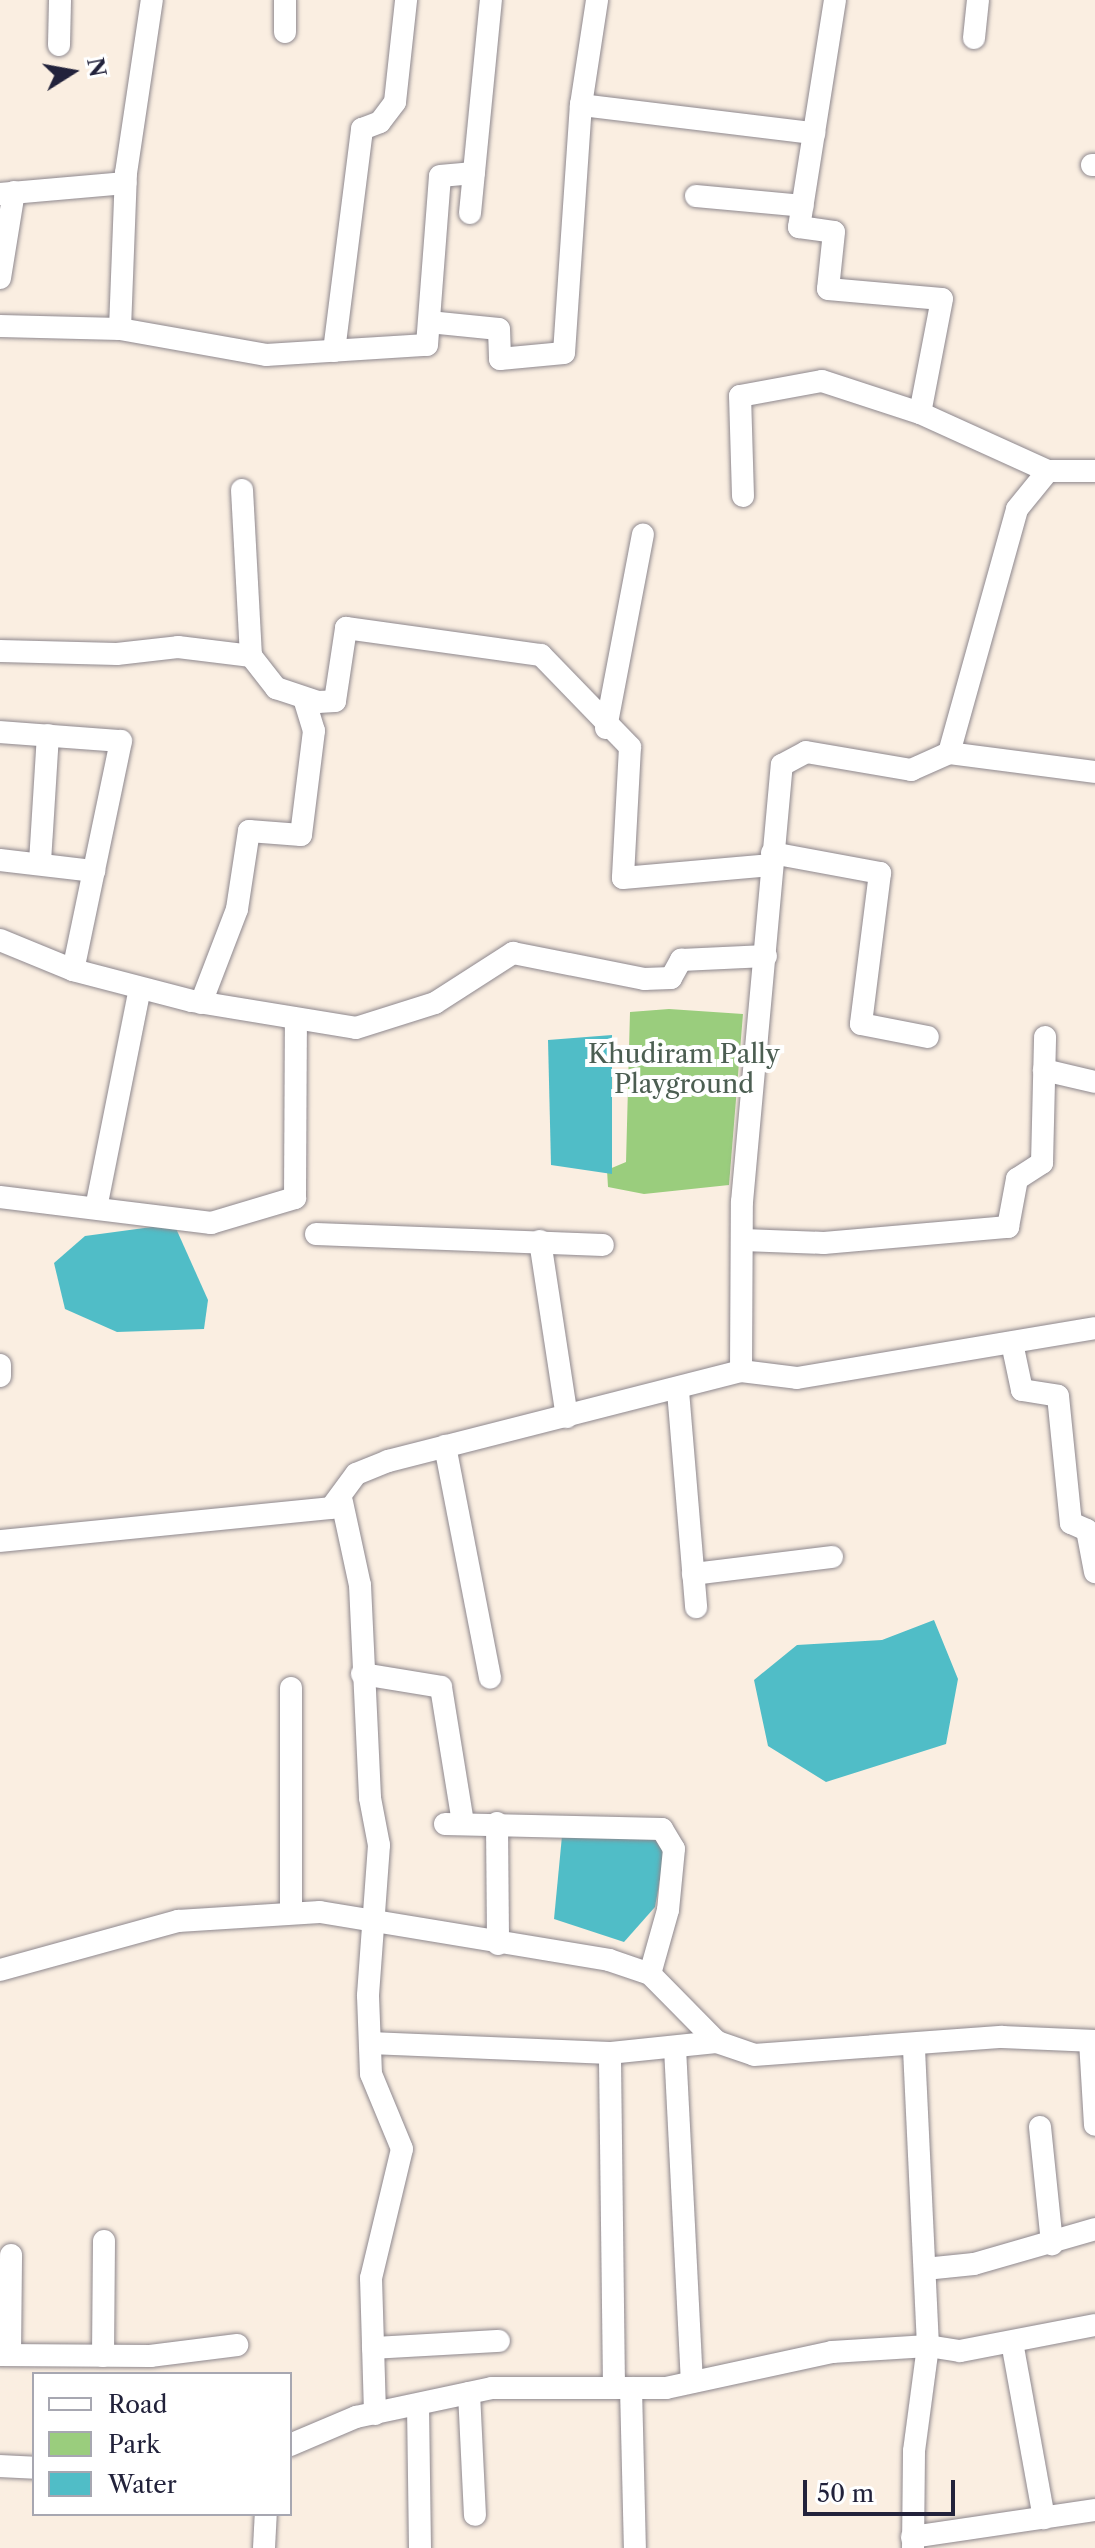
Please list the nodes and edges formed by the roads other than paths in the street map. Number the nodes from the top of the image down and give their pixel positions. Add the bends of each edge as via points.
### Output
1 (60, 0) edge
2 (152, 0) edge
3 (285, 0) edge
4 (406, 0) edge
5 (491, 0) edge
6 (597, 0) edge
7 (835, 0) edge
8 (978, 0) edge
9 (285, 32) dead end
10 (974, 38) dead end
11 (59, 45) dead end
12 (581, 105) junction
13 (814, 133) junction
14 (474, 173) junction
15 (126, 183) junction
16 (7, 193) edge
17 (696, 196) dead end
18 (803, 206) junction
19 (470, 213) dead end
20 (0, 278) edge
21 (429, 322) junction
22 (0, 326) edge
23 (120, 329) junction
24 (334, 351) junction
25 (920, 413) junction
26 (1048, 471) junction
27 (1095, 471) edge
28 (242, 490) dead end
29 (743, 496) dead end
30 (643, 534) dead end
31 (0, 651) edge
32 (251, 656) junction
33 (304, 698) junction
34 (606, 728) junction
35 (0, 732) edge
36 (48, 735) junction
37 (949, 753) junction
38 (1095, 772) edge
39 (772, 859) junction
40 (0, 860) edge
41 (40, 862) junction
42 (94, 871) junction
43 (0, 940) edge
44 (766, 956) junction
45 (73, 970) junction
46 (140, 988) junction
47 (201, 1003) junction
48 (296, 1024) junction
49 (928, 1037) dead end
50 (1045, 1037) dead end
51 (1044, 1070) junction
52 (1095, 1082) edge
53 (0, 1197) edge
54 (96, 1208) junction
55 (316, 1234) dead end
56 (743, 1240) junction
57 (540, 1241) junction
58 (603, 1245) dead end
59 (1095, 1328) edge
60 (1012, 1343) junction
61 (0, 1365) edge
62 (741, 1371) junction
63 (0, 1376) edge
64 (678, 1391) junction
65 (567, 1417) junction
66 (445, 1446) junction
67 (342, 1502) junction
68 (0, 1541) edge
69 (832, 1557) dead end
70 (1095, 1572) edge
71 (693, 1574) junction
72 (696, 1607) dead end
73 (362, 1674) junction
74 (490, 1678) dead end
75 (291, 1688) dead end
76 (497, 1823) junction
77 (291, 1913) junction
78 (377, 1924) junction
79 (498, 1944) junction
80 (0, 1970) edge
81 (650, 1974) junction
82 (1092, 2041) edge
83 (717, 2042) junction
84 (370, 2043) junction
85 (914, 2044) junction
86 (675, 2048) junction
87 (610, 2053) junction
88 (1095, 2125) edge
89 (1040, 2127) dead end
90 (1095, 2229) edge
91 (104, 2241) dead end
92 (1052, 2244) junction
93 (11, 2255) dead end
94 (925, 2269) junction
95 (1095, 2325) edge
96 (499, 2341) dead end
97 (1012, 2342) junction
98 (237, 2345) dead end
99 (928, 2346) junction
100 (373, 2348) junction
101 (5, 2355) edge
102 (103, 2356) junction
103 (692, 2382) junction
104 (622, 2388) junction
105 (469, 2393) junction
106 (418, 2405) junction
107 (375, 2414) junction
108 (292, 2444) edge
109 (0, 2466) edge
110 (32, 2468) edge
111 (1095, 2510) edge
112 (475, 2515) dead end
113 (266, 2516) edge
114 (1044, 2518) junction
115 (913, 2542) edge
116 (264, 2548) edge
117 (420, 2548) edge
118 (635, 2548) edge

1 - 11 street
2 - 15 street
3 - 9 street
4 - 24 street via 395,102 380,122 362,129
5 - 14 street
6 - 12 street
7 - 13 street
8 - 10 street
12 - 13 street
12 - 21 street via 564,353 500,359 499,329
13 - 18 street
14 - 19 street
14 - 21 street via 440,176
15 - 16 street
15 - 23 street
16 - 20 street
17 - 18 street
18 - 25 street via 799,227 834,232 828,289 942,299
21 - 24 street via 427,345
22 - 23 street
23 - 24 street via 266,355
25 - 26 street
25 - 29 street via 822,381 740,396
26 - 27 street
26 - 37 street via 1017,509
28 - 32 street
30 - 34 street
31 - 32 street via 117,654 178,647
32 - 33 street via 276,688
33 - 34 street via 335,701 346,628 368,627 541,655
33 - 47 street via 314,731 301,835 249,831 237,909
34 - 39 street via 630,747 633,770 623,878
35 - 36 street
36 - 41 street
36 - 42 street via 121,741
37 - 38 street
37 - 39 street via 911,770 790,755 782,765
39 - 44 street
39 - 49 street via 880,873 861,1024
40 - 41 street
41 - 42 street
42 - 45 street
43 - 45 street
44 - 48 street via 681,960 671,978 644,979 513,953 435,1003 356,1028
44 - 56 street
45 - 46 street
46 - 47 street
46 - 54 street
47 - 48 street
48 - 54 street via 295,1198 211,1223
50 - 51 street
51 - 52 street
51 - 56 street via 1042,1163 1017,1179 1008,1227 838,1242
53 - 54 street
55 - 57 street
56 - 62 street
57 - 58 street
57 - 65 street
59 - 60 street
60 - 62 street via 797,1378
60 - 70 street via 1022,1390 1058,1396 1071,1523 1087,1530
61 - 63 street
62 - 64 street
64 - 65 street
64 - 71 street
65 - 66 street
66 - 67 street via 356,1474
66 - 74 street
67 - 68 street via 307,1512
67 - 73 street via 360,1585
69 - 71 street
71 - 72 street
73 - 76 street via 441,1687 454,1823
73 - 78 street via 379,1845
75 - 77 street
76 - 79 street
76 - 81 street via 662,1829 674,1849 668,1910
77 - 78 street
77 - 80 street via 178,1921
78 - 79 street
78 - 84 street
79 - 81 street via 609,1960
81 - 83 street
82 - 85 street via 1002,2037
82 - 88 street
83 - 85 street via 754,2055
83 - 86 street
84 - 87 street
84 - 100 street via 379,2101 402,2149 371,2278
85 - 94 street
86 - 87 street
86 - 103 street
87 - 104 street
89 - 92 street
90 - 92 street
91 - 102 street
92 - 94 street
93 - 101 street
94 - 99 street
95 - 97 street
96 - 100 street
97 - 99 street via 960,2351
97 - 114 street
98 - 102 street
99 - 103 street via 832,2352
99 - 115 street
100 - 107 street
101 - 102 street
103 - 104 street
104 - 105 street
104 - 118 street
105 - 106 street
105 - 112 street
106 - 107 street
106 - 117 street
107 - 108 street
109 - 110 street
111 - 114 street
113 - 116 street
114 - 115 street

